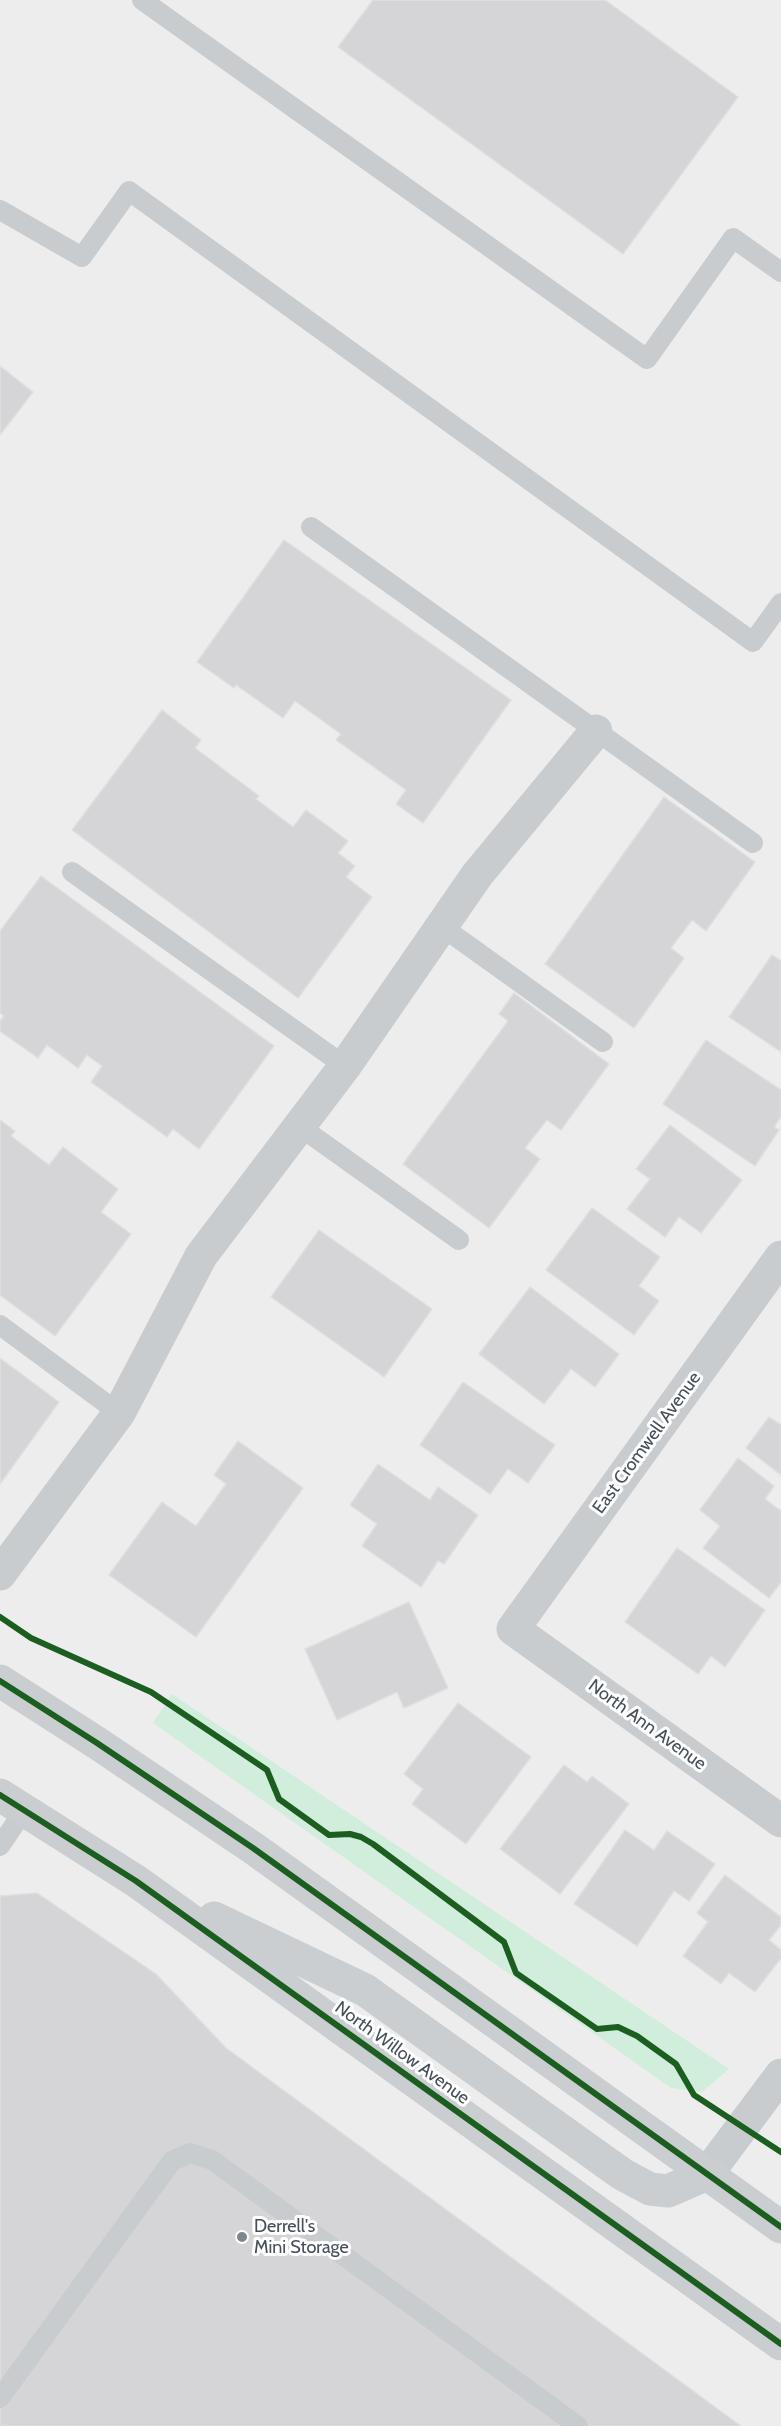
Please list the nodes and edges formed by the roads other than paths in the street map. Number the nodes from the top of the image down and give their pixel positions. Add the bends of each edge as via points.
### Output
1 (142, 0) edge
2 (0, 210) edge
3 (781, 272) edge
4 (311, 527) dead end
5 (781, 603) edge
6 (596, 731) junction
7 (753, 843) dead end
8 (72, 872) dead end
9 (441, 926) junction
10 (603, 1042) dead end
11 (345, 1066) junction
12 (299, 1126) junction
13 (459, 1240) dead end
14 (781, 1257) edge
15 (0, 1325) edge
16 (119, 1413) junction
17 (0, 1574) edge
18 (513, 1629) joint
19 (0, 1681) edge
20 (13, 1802) edge
21 (781, 1821) edge
22 (0, 1846) edge
23 (136, 1881) junction
24 (781, 2075) edge
25 (707, 2174) junction
26 (781, 2228) edge
27 (781, 2344) edge
28 (0, 2398) edge
29 (578, 2426) edge

1 - 3 lane via 647,359 734,238
2 - 5 lane via 82,257 129,191 753,642
4 - 6 lane
6 - 7 lane
6 - 9 street via 477,875
8 - 11 lane
9 - 10 lane
9 - 11 street
11 - 12 street
12 - 13 lane
12 - 16 street via 201,1256
14 - 18 street, East Cromwell Avenue
15 - 16 lane
16 - 17 street
18 - 21 street, North Ann Avenue
19 - 25 main road via 253,1848
20 - 22 lane
20 - 23 main road, North Willow Avenue
23 - 25 main road via 365,1990 622,2174 650,2189 668,2191
23 - 27 main road, North Willow Avenue
24 - 25 street
25 - 26 main road
28 - 29 lane via 172,2161 190,2153 212,2160

